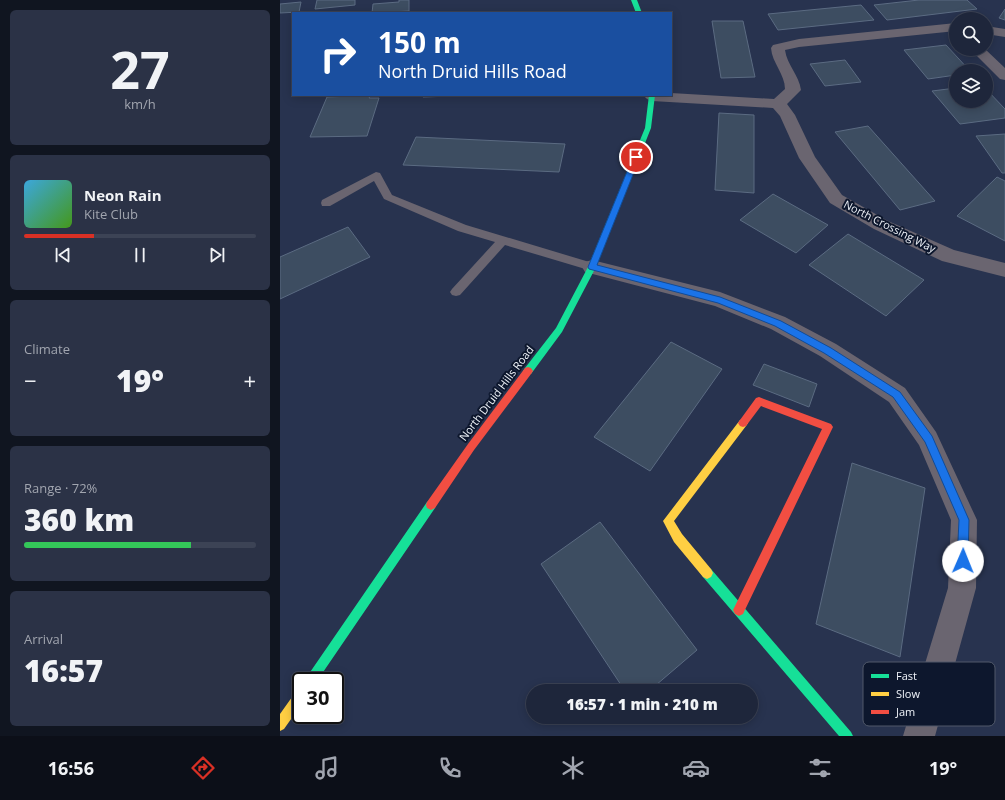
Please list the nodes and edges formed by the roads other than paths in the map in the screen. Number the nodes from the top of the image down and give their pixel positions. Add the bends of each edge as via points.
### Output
1 (634, 0) edge
2 (639, 12) edge
3 (949, 29) edge
4 (993, 31) edge
5 (1005, 33) edge
6 (984, 56) edge
7 (1005, 76) edge
8 (652, 96) edge
9 (778, 104) junction
10 (326, 203) dead end
11 (503, 240) junction
12 (592, 267) junction
13 (1005, 270) edge
14 (456, 292) dead end
15 (739, 610) junction
16 (940, 662) edge
17 (316, 672) edge
18 (292, 707) edge
19 (280, 725) edge
20 (922, 726) edge
21 (847, 736) edge
22 (919, 736) edge

1 - 2 main road
3 - 9 street via 799,43 778,48 778,56 793,82 793,90
4 - 5 street
6 - 7 street
8 - 9 street
8 - 12 main road, North Druid Hills Road via 648,128
9 - 13 street, North Crossing Way via 787,115 807,158 836,199 881,225 949,256
10 - 11 lane via 376,175 388,197 462,228
11 - 12 lane
11 - 14 lane
12 - 16 street via 720,300 778,323 828,350 896,395 928,439 964,520 962,588
12 - 17 main road, North Druid Hills Road via 559,330 466,454
15 - 15 main road via 678,538 668,521 759,401 828,427
15 - 21 main road
18 - 19 main road
20 - 22 street

